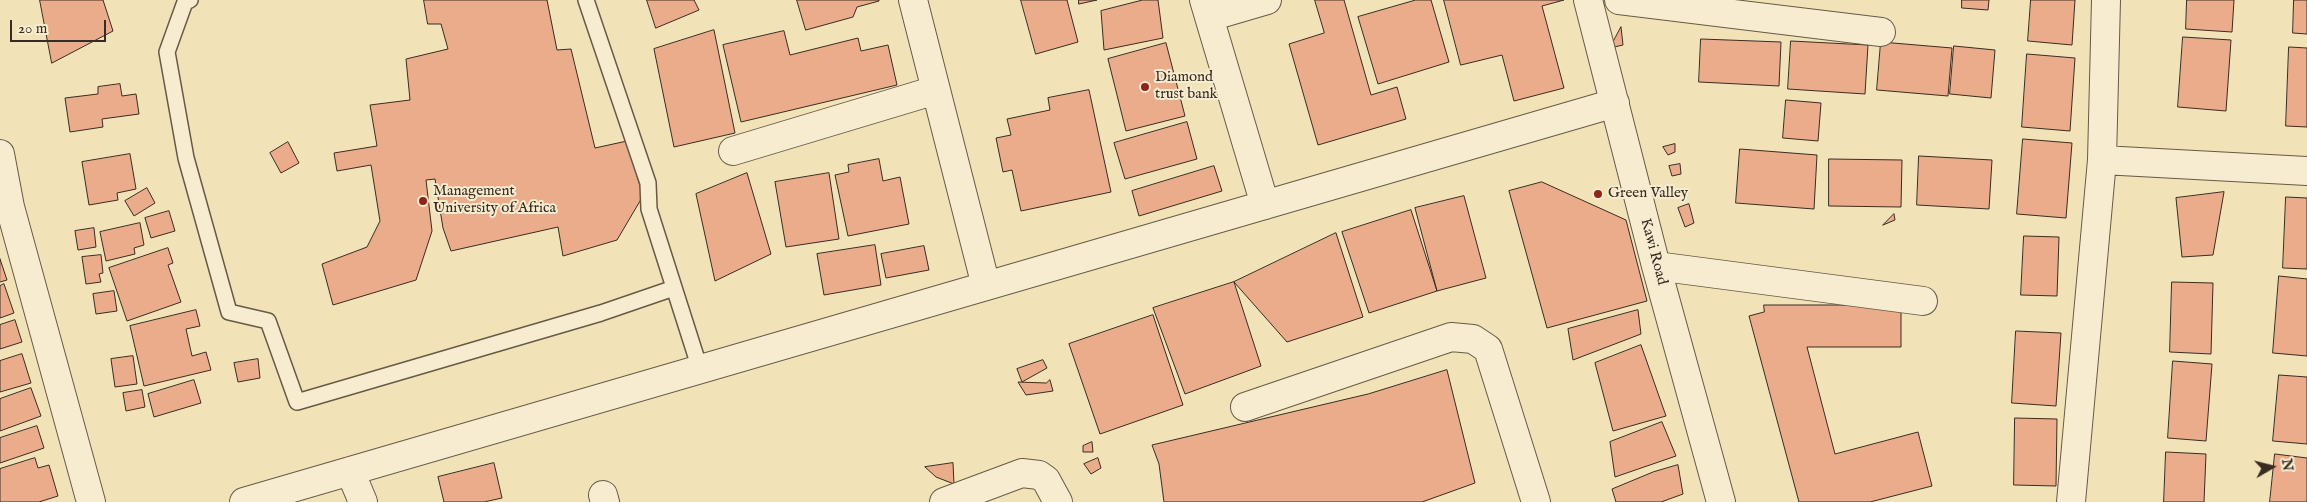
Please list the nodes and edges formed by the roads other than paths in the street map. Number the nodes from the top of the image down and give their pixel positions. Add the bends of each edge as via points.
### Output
1 (190, 0) edge
2 (586, 0) edge
3 (913, 0) edge
4 (1267, 0) edge
5 (1588, 0) edge
6 (1619, 0) edge
7 (2106, 0) edge
8 (1206, 8) edge
9 (1881, 32) dead end
10 (936, 90) junction
11 (1615, 103) junction
12 (733, 151) dead end
13 (0, 154) edge
14 (2102, 160) junction
15 (2307, 171) edge
16 (1265, 205) junction
17 (5, 208) edge
18 (1656, 266) junction
19 (986, 286) junction
20 (674, 288) junction
21 (1923, 301) dead end
22 (700, 369) junction
23 (1244, 407) dead end
24 (350, 471) junction
25 (91, 502) edge
26 (244, 502) edge
27 (363, 502) edge
28 (944, 502) edge
29 (1058, 502) edge
30 (1536, 502) edge
31 (1722, 502) edge
32 (2071, 502) edge

1 - 20 lane via 185,2 167,52 186,158 229,312 268,322 297,402 601,313
2 - 20 lane via 648,183 649,209
3 - 10 street
4 - 8 street
5 - 11 street, Kawi Road
6 - 9 street
7 - 14 street
8 - 16 street
10 - 12 street
10 - 19 street
11 - 16 street
11 - 18 street, Kawi Road
13 - 17 street
14 - 15 street
14 - 32 street
16 - 19 street
17 - 25 street
18 - 21 street
18 - 31 street, Kawi Road
19 - 22 street
20 - 22 lane
22 - 24 street
23 - 30 street via 1451,337 1473,339 1488,348
24 - 26 street
24 - 27 street
28 - 29 street via 1022,473 1038,475 1046,480

